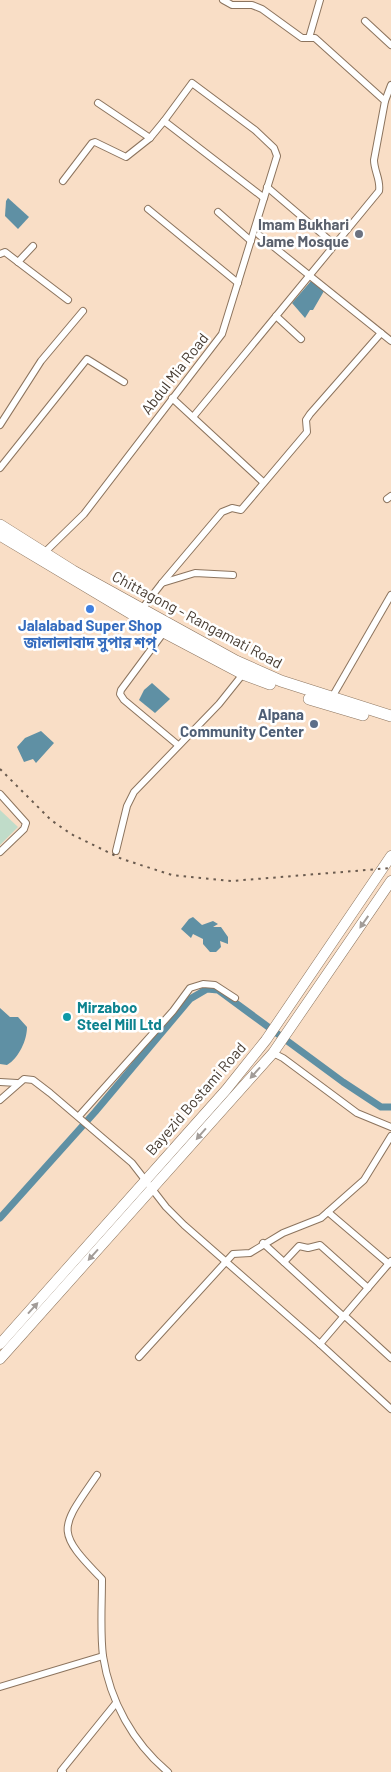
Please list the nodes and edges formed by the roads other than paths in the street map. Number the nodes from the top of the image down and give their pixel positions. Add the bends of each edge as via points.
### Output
1 (223, 0) edge
2 (320, 0) edge
3 (365, 21) dead end
4 (310, 38) junction
5 (391, 45) edge
6 (391, 86) edge
7 (385, 101) junction
8 (98, 103) dead end
9 (164, 121) junction
10 (150, 138) junction
11 (62, 181) dead end
12 (267, 187) junction
13 (264, 198) junction
14 (148, 209) dead end
15 (218, 212) dead end
16 (259, 235) dead end
17 (251, 240) junction
18 (335, 245) junction
19 (33, 246) dead end
20 (0, 254) edge
21 (18, 262) junction
22 (309, 277) junction
23 (238, 283) junction
24 (68, 300) dead end
25 (82, 311) dead end
26 (276, 316) junction
27 (381, 332) junction
28 (301, 339) dead end
29 (391, 341) edge
30 (124, 382) dead end
31 (172, 398) junction
32 (193, 417) junction
33 (0, 425) edge
34 (0, 468) edge
35 (263, 482) junction
36 (0, 525) edge
37 (0, 535) edge
38 (44, 553) junction
39 (233, 575) dead end
40 (162, 583) junction
41 (391, 595) edge
42 (141, 610) junction
43 (164, 632) junction
44 (243, 674) junction
45 (331, 698) junction
46 (391, 716) edge
47 (391, 723) edge
48 (178, 745) junction
49 (0, 794) edge
50 (116, 851) dead end
51 (0, 852) edge
52 (391, 856) edge
53 (391, 881) edge
54 (235, 998) dead end
55 (274, 1051) junction
56 (0, 1082) edge
57 (19, 1083) junction
58 (0, 1100) edge
59 (81, 1118) junction
60 (391, 1127) edge
61 (391, 1136) edge
62 (145, 1181) junction
63 (152, 1190) junction
64 (328, 1212) junction
65 (263, 1243) junction
66 (226, 1261) junction
67 (284, 1262) junction
68 (390, 1262) edge
69 (368, 1288) junction
70 (344, 1317) junction
71 (0, 1344) edge
72 (320, 1344) junction
73 (139, 1357) dead end
74 (0, 1358) edge
75 (391, 1358) edge
76 (391, 1409) edge
77 (97, 1475) dead end
78 (103, 1656) junction
79 (0, 1687) edge
80 (116, 1703) junction
81 (63, 1772) edge
82 (168, 1772) edge

1 - 4 street via 232,5 262,9 302,38
2 - 4 street
3 - 5 street
4 - 7 street via 315,38
6 - 7 street
7 - 18 street via 374,160 379,190
8 - 10 street
9 - 10 street
9 - 12 street, Abdul Mia Road via 192,83 255,130 277,151
9 - 13 street
10 - 11 street via 126,157 92,143
12 - 13 street, Abdul Mia Road
12 - 18 street
13 - 17 street, Abdul Mia Road
14 - 23 street
15 - 17 street
16 - 22 street
17 - 23 street, Abdul Mia Road
18 - 22 street
19 - 21 street
20 - 21 street via 6,252
21 - 24 street
22 - 26 street
22 - 27 street
23 - 31 street, Abdul Mia Road via 222,334
25 - 33 street via 41,360
26 - 28 street
26 - 32 street
27 - 29 street
27 - 35 street via 310,414 306,420 307,432
30 - 34 street via 86,359
31 - 32 street
31 - 38 street, Abdul Mia Road via 84,514
32 - 35 street
35 - 40 street via 240,510 232,508 222,512
36 - 38 highway, Chittagong - Rangamati Road
37 - 43 highway, Chittagong - Rangamati Road
38 - 42 highway, Chittagong - Rangamati Road
39 - 40 street via 195,573
40 - 42 street
41 - 45 street
42 - 45 highway, Chittagong - Rangamati Road via 245,665
43 - 44 highway, Chittagong - Rangamati Road
43 - 48 street via 120,694
44 - 47 highway, Chittagong - Rangamati Road via 331,707
44 - 48 street via 219,704
45 - 46 highway, Chittagong - Rangamati Road
48 - 50 street via 134,792 127,806
49 - 51 street via 26,823 24,829
52 - 62 main road, Bayezid Bostami Road via 266,1040
53 -> 55 main road, Bayezid Bostami Road
54 - 59 street via 215,985 190,988
55 - 60 street via 357,1113
55 -> 63 main road, Bayezid Bostami Road
56 - 57 street
57 - 58 street
57 - 59 street via 24,1079 34,1080
59 - 62 street via 132,1163
61 - 64 street via 364,1180
62 - 63 street
71 -> 62 main road, Bayezid Bostami Road
63 - 66 street via 184,1226
63 -> 74 main road, Bayezid Bostami Road
64 - 65 street
64 - 68 street
65 - 66 street via 250,1253 233,1254
65 - 67 street
66 - 72 street
66 - 73 street
67 - 69 street via 299,1246 320,1245
67 - 70 street
68 - 69 street
69 - 70 street
70 - 72 street
70 - 75 street
72 - 76 street
77 - 78 street via 71,1513 67,1531 71,1546 102,1579
78 - 79 street
78 - 80 street
80 - 81 street via 61,1770
80 - 82 street via 135,1738

